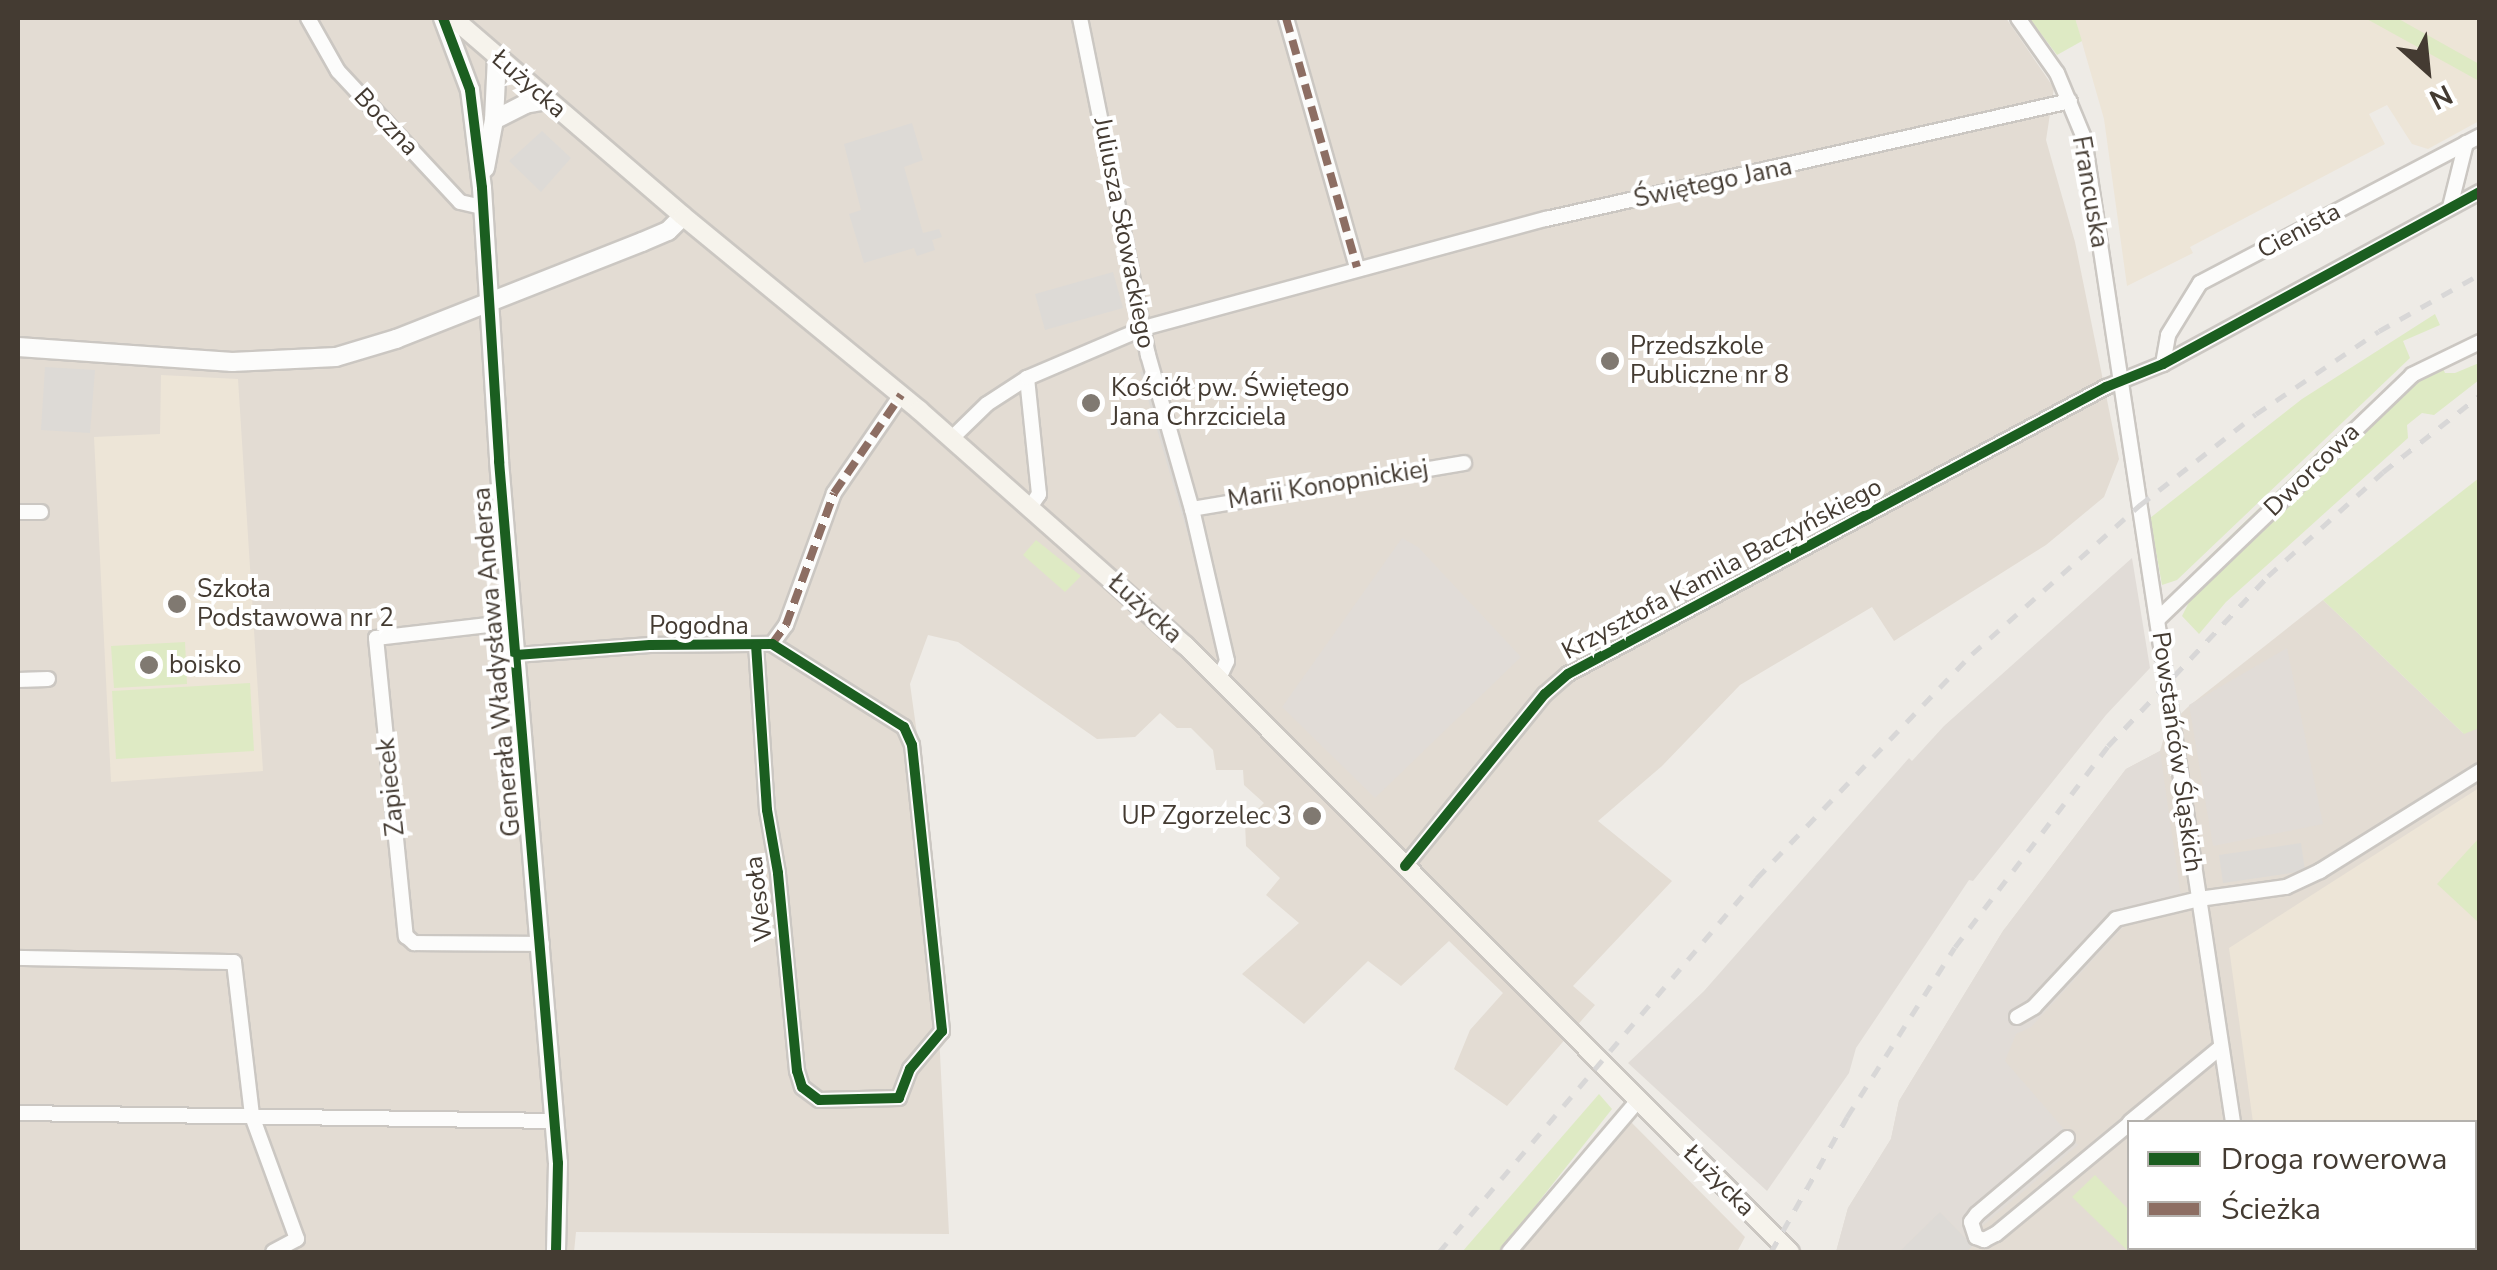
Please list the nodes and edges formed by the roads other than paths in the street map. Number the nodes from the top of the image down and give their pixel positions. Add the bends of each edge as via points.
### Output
1 (308, 18) edge
2 (443, 18) edge
3 (453, 18) edge
4 (1080, 18) edge
5 (1286, 18) edge
6 (2018, 18) edge
7 (497, 56) junction
8 (471, 98) junction
9 (548, 100) junction
10 (2070, 100) junction
11 (494, 120) junction
12 (2473, 140) edge
13 (2480, 192) edge
14 (482, 198) junction
15 (2450, 207) junction
16 (683, 216) junction
17 (1357, 267) junction
18 (487, 302) junction
19 (1144, 328) junction
20 (2480, 342) edge
21 (18, 347) edge
22 (2163, 364) junction
23 (1027, 378) junction
24 (2119, 382) junction
25 (901, 395) junction
26 (950, 439) junction
27 (1464, 463) dead end
28 (1031, 506) junction
29 (1192, 509) junction
30 (18, 512) edge
31 (41, 512) dead end
32 (2158, 620) junction
33 (514, 622) junction
34 (772, 644) junction
35 (756, 646) junction
36 (516, 655) junction
37 (1219, 678) junction
38 (18, 680) edge
39 (48, 680) dead end
40 (2480, 771) edge
41 (1405, 866) junction
42 (2199, 898) junction
43 (542, 944) junction
44 (18, 958) edge
45 (2017, 1017) dead end
46 (942, 1032) joint
47 (2221, 1047) junction
48 (1638, 1099) junction
49 (18, 1113) edge
50 (252, 1116) junction
51 (2134, 1120) edge
52 (2234, 1120) edge
53 (555, 1121) junction
54 (2127, 1125) edge
55 (2067, 1138) dead end
56 (299, 1246) edge
57 (274, 1252) edge
58 (556, 1252) edge
59 (1509, 1252) edge
60 (1790, 1252) edge

1 - 14 street, Boczna via 338,71 460,202
2 - 8 street, Generała Władysława Andersa
3 - 7 main road, Łużycka
4 - 19 street, Juliusza Słowackiego
5 - 17 street
6 - 10 street, Francuska
7 - 8 street
7 - 9 main road, Łużycka
7 - 11 street, Generała Władysława Andersa
8 - 14 street, Generała Władysława Andersa
9 - 11 street
9 - 16 main road, Łużycka
10 - 17 street, Świętego Jana
10 - 24 street, Francuska via 2084,138
11 - 14 street, Generała Władysława Andersa
12 - 15 street
12 - 22 street, Cienista via 2200,283 2168,335
13 - 15 street, Krzysztofa Kamila Baczyńskiego
14 - 18 street, Generała Władysława Andersa
15 - 22 street, Krzysztofa Kamila Baczyńskiego
16 - 18 street via 668,231
16 - 25 main road, Łużycka
17 - 19 street, Świętego Jana
18 - 21 street via 336,357 232,362
18 - 33 street, Generała Władysława Andersa
19 - 23 street, Świętego Jana
19 - 29 street, Juliusza Słowackiego
20 - 32 street, Dworcowa via 2412,375
22 - 24 street, Krzysztofa Kamila Baczyńskiego
23 - 26 street, Świętego Jana
23 - 28 street via 1040,494
24 - 32 street, Powstańców Śląskich
24 - 41 street, Krzysztofa Kamila Baczyńskiego via 1568,674
25 - 26 main road, Łużycka
25 - 34 street, Pogodna via 834,492 786,625
26 - 28 main road, Łużycka
27 - 29 street, Marii Konopnickiej
28 - 37 main road, Łużycka
29 - 37 street, Juliusza Słowackiego via 1227,661
30 - 31 street
32 - 42 street, Powstańców Śląskich
33 - 36 street, Generała Władysława Andersa
33 - 43 street, Zapiecek via 376,638 406,936 414,944
34 - 35 street, Pogodna
34 - 46 street, Pogodna via 904,727 912,745
35 - 36 street, Pogodna
35 - 46 street, Wesoła via 767,810 802,1088 819,1100 900,1098 910,1069
36 - 43 street, Generała Władysława Andersa
37 - 41 main road, Łużycka
38 - 39 street
40 - 42 street via 2286,887
41 - 48 main road, Łużycka
42 - 45 street via 2116,920
42 - 47 street, Powstańców Śląskich
43 - 53 street, Generała Władysława Andersa
44 - 50 street via 234,962
47 - 51 street
47 - 52 street, Powstańców Śląskich
48 - 59 street
48 - 60 main road, Łużycka
49 - 50 street
50 - 53 street
50 - 56 street
53 - 58 street, Generała Władysława Andersa
54 - 55 street via 1996,1234 1976,1237 1971,1222 1977,1214
56 - 57 street

